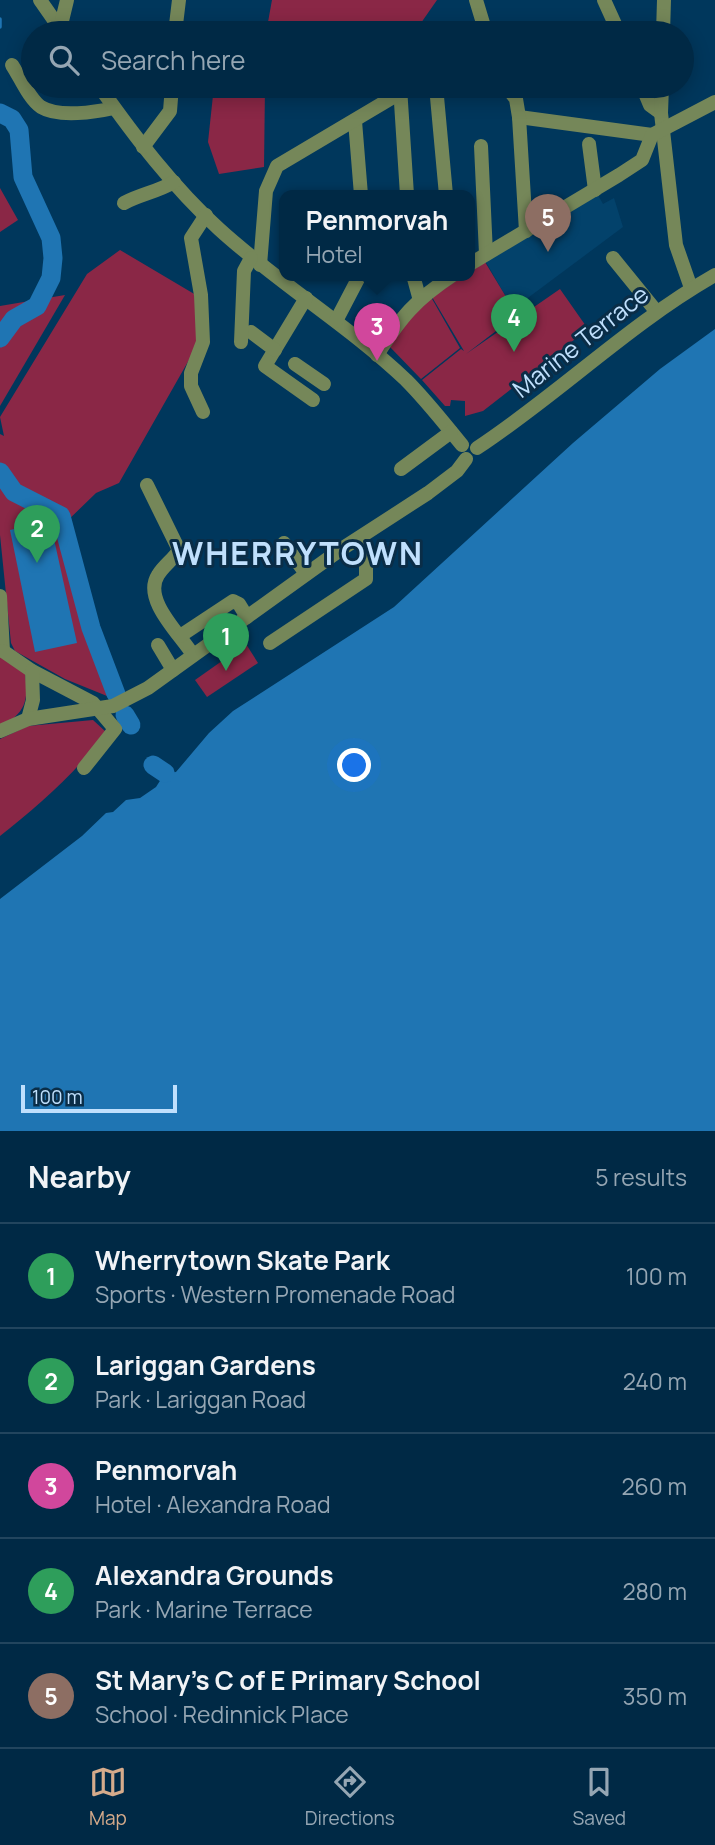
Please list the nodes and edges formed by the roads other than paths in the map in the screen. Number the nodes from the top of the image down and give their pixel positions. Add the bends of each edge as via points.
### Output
1 (40, 0) edge
2 (67, 0) edge
3 (178, 0) edge
4 (476, 0) edge
5 (604, 0) edge
6 (664, 0) edge
7 (54, 21) edge
8 (63, 21) edge
9 (176, 21) edge
10 (482, 21) edge
11 (614, 21) edge
12 (663, 21) edge
13 (12, 65) dead end
14 (21, 79) edge
15 (33, 98) edge
16 (107, 98) edge
17 (171, 98) edge
18 (388, 98) edge
19 (401, 98) edge
20 (437, 98) edge
21 (515, 98) edge
22 (647, 98) edge
23 (662, 98) edge
24 (715, 103) edge
25 (114, 108) junction
26 (661, 113) junction
27 (519, 117) junction
28 (355, 121) junction
29 (659, 132) junction
30 (589, 144) dead end
31 (481, 146) dead end
32 (143, 147) junction
33 (174, 182) junction
34 (361, 190) edge
35 (407, 190) edge
36 (446, 190) edge
37 (595, 190) junction
38 (124, 203) dead end
39 (206, 215) junction
40 (526, 231) junction
41 (486, 254) junction
42 (613, 258) dead end
43 (256, 261) junction
44 (475, 261) edge
45 (715, 275) edge
46 (279, 278) edge
47 (283, 281) edge
48 (357, 281) edge
49 (415, 281) edge
50 (444, 281) edge
51 (691, 289) junction
52 (419, 297) junction
53 (306, 298) junction
54 (656, 311) junction
55 (336, 321) junction
56 (275, 350) junction
57 (377, 355) junction
58 (295, 365) dead end
59 (310, 375) junction
60 (324, 384) dead end
61 (300, 390) junction
62 (313, 400) dead end
63 (203, 412) dead end
64 (451, 432) junction
65 (468, 451) junction
66 (401, 469) dead end
67 (147, 485) dead end
68 (360, 537) junction
69 (284, 543) dead end
70 (306, 575) junction
71 (0, 596) edge
72 (247, 617) junction
73 (180, 636) junction
74 (270, 643) dead end
75 (158, 645) dead end
76 (1, 651) edge
77 (193, 656) junction
78 (173, 670) junction
79 (32, 671) junction
80 (99, 708) junction
81 (28, 719) junction
82 (0, 731) edge
83 (84, 768) dead end

1 - 7 street
2 - 8 street
3 - 9 street
4 - 10 street
5 - 11 street
6 - 12 street
13 - 14 street
15 - 25 street via 45,109 88,112
16 - 25 street
17 - 32 street via 170,111
18 - 28 street
19 - 35 street
20 - 36 street
21 - 27 street
22 - 26 street
23 - 26 street
24 - 29 street
25 - 32 street
26 - 29 street
27 - 29 street
27 - 40 street
28 - 34 street
28 - 43 street via 277,166 266,191
29 - 37 street via 642,159
29 - 51 street via 676,244
30 - 37 street
31 - 41 street
32 - 33 street
33 - 38 street
33 - 39 street
37 - 40 street
39 - 43 street
39 - 63 street via 191,238 203,342 191,386
40 - 41 street
41 - 44 street
42 - 54 street
43 - 46 street
43 - 56 street via 244,271 246,337
45 - 51 street, Marine Terrace
47 - 53 street
48 - 55 street
49 - 52 street
50 - 52 street
51 - 54 street, Marine Terrace
52 - 57 street
53 - 55 street
53 - 56 street
54 - 65 street, Marine Terrace via 509,426
55 - 57 street
56 - 61 street via 265,366
57 - 64 street via 408,382
58 - 59 street
59 - 60 street
59 - 61 street
61 - 62 street
64 - 65 street
64 - 66 street
65 - 68 street, Marine Terrace via 457,471
67 - 73 street via 179,550 156,577 153,588 157,603
68 - 70 street, Marine Terrace
68 - 74 street via 366,579
69 - 70 street
70 - 72 street, Marine Terrace
71 - 76 street
72 - 73 street via 233,601
72 - 77 street, Marine Terrace
73 - 77 street
75 - 78 street
76 - 79 street
77 - 78 street, Marine Terrace
78 - 80 street, Marine Terrace via 129,699
79 - 80 street
79 - 81 street
80 - 81 street, Marine Terrace
80 - 83 street via 115,729
81 - 82 street, Marine Terrace

